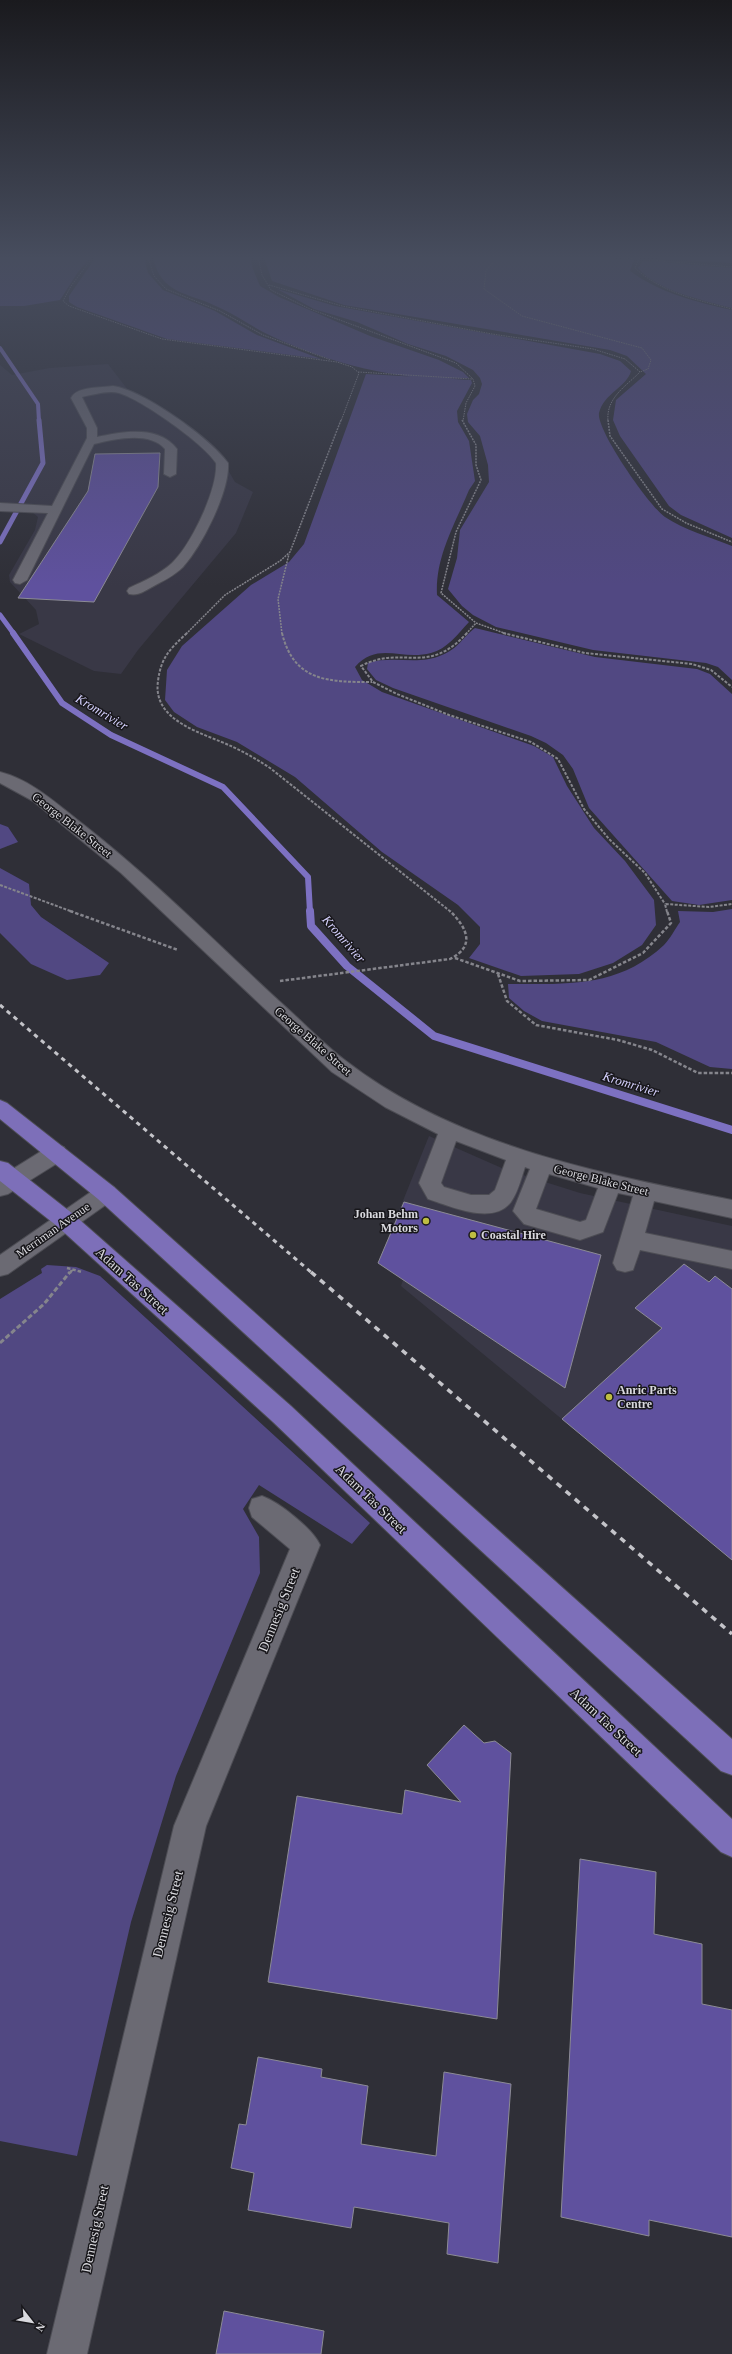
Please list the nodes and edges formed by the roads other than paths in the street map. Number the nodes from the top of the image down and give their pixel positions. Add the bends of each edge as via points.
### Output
1 (90, 442) junction
2 (170, 474) dead end
3 (0, 507) edge
4 (56, 510) junction
5 (20, 580) dead end
6 (134, 591) dead end
7 (0, 778) edge
8 (0, 1108) edge
9 (450, 1130) junction
10 (56, 1153) junction
11 (518, 1158) junction
12 (542, 1165) junction
13 (4, 1179) edge
14 (610, 1184) junction
15 (646, 1192) junction
16 (106, 1193) junction
17 (732, 1209) edge
18 (65, 1220) junction
19 (632, 1239) junction
20 (732, 1260) edge
21 (625, 1263) dead end
22 (0, 1267) edge
23 (262, 1508) dead end
24 (732, 1760) edge
25 (732, 1841) edge
26 (68, 2354) edge

1 - 2 street via 136,434 163,440 171,449
1 - 4 street
1 - 6 street via 92,428 76,395 87,391 118,389 173,421 215,452 222,463 222,482 183,560 169,573
3 - 4 street
4 - 5 street
7 - 9 street, George Blake Street via 20,785 46,801 105,849 347,1072 403,1108
8 - 10 main road
9 - 11 street, George Blake Street
9 - 11 street via 430,1183 436,1193 485,1206 494,1204 502,1197
10 - 13 street
10 - 16 main road
11 - 12 street, George Blake Street
12 - 14 street, George Blake Street
12 - 14 street via 524,1211 532,1218 580,1231 595,1226
13 - 18 main road, Adam Tas Street
14 - 15 street, George Blake Street
15 - 17 street, George Blake Street
15 - 19 street
16 - 18 street, Merriman Avenue
16 - 24 main road
18 - 22 street, Merriman Avenue
18 - 25 main road, Adam Tas Street via 282,1414
19 - 20 street
19 - 21 street
23 - 26 street, Dennesig Street via 306,1545 190,1826 122,2107

